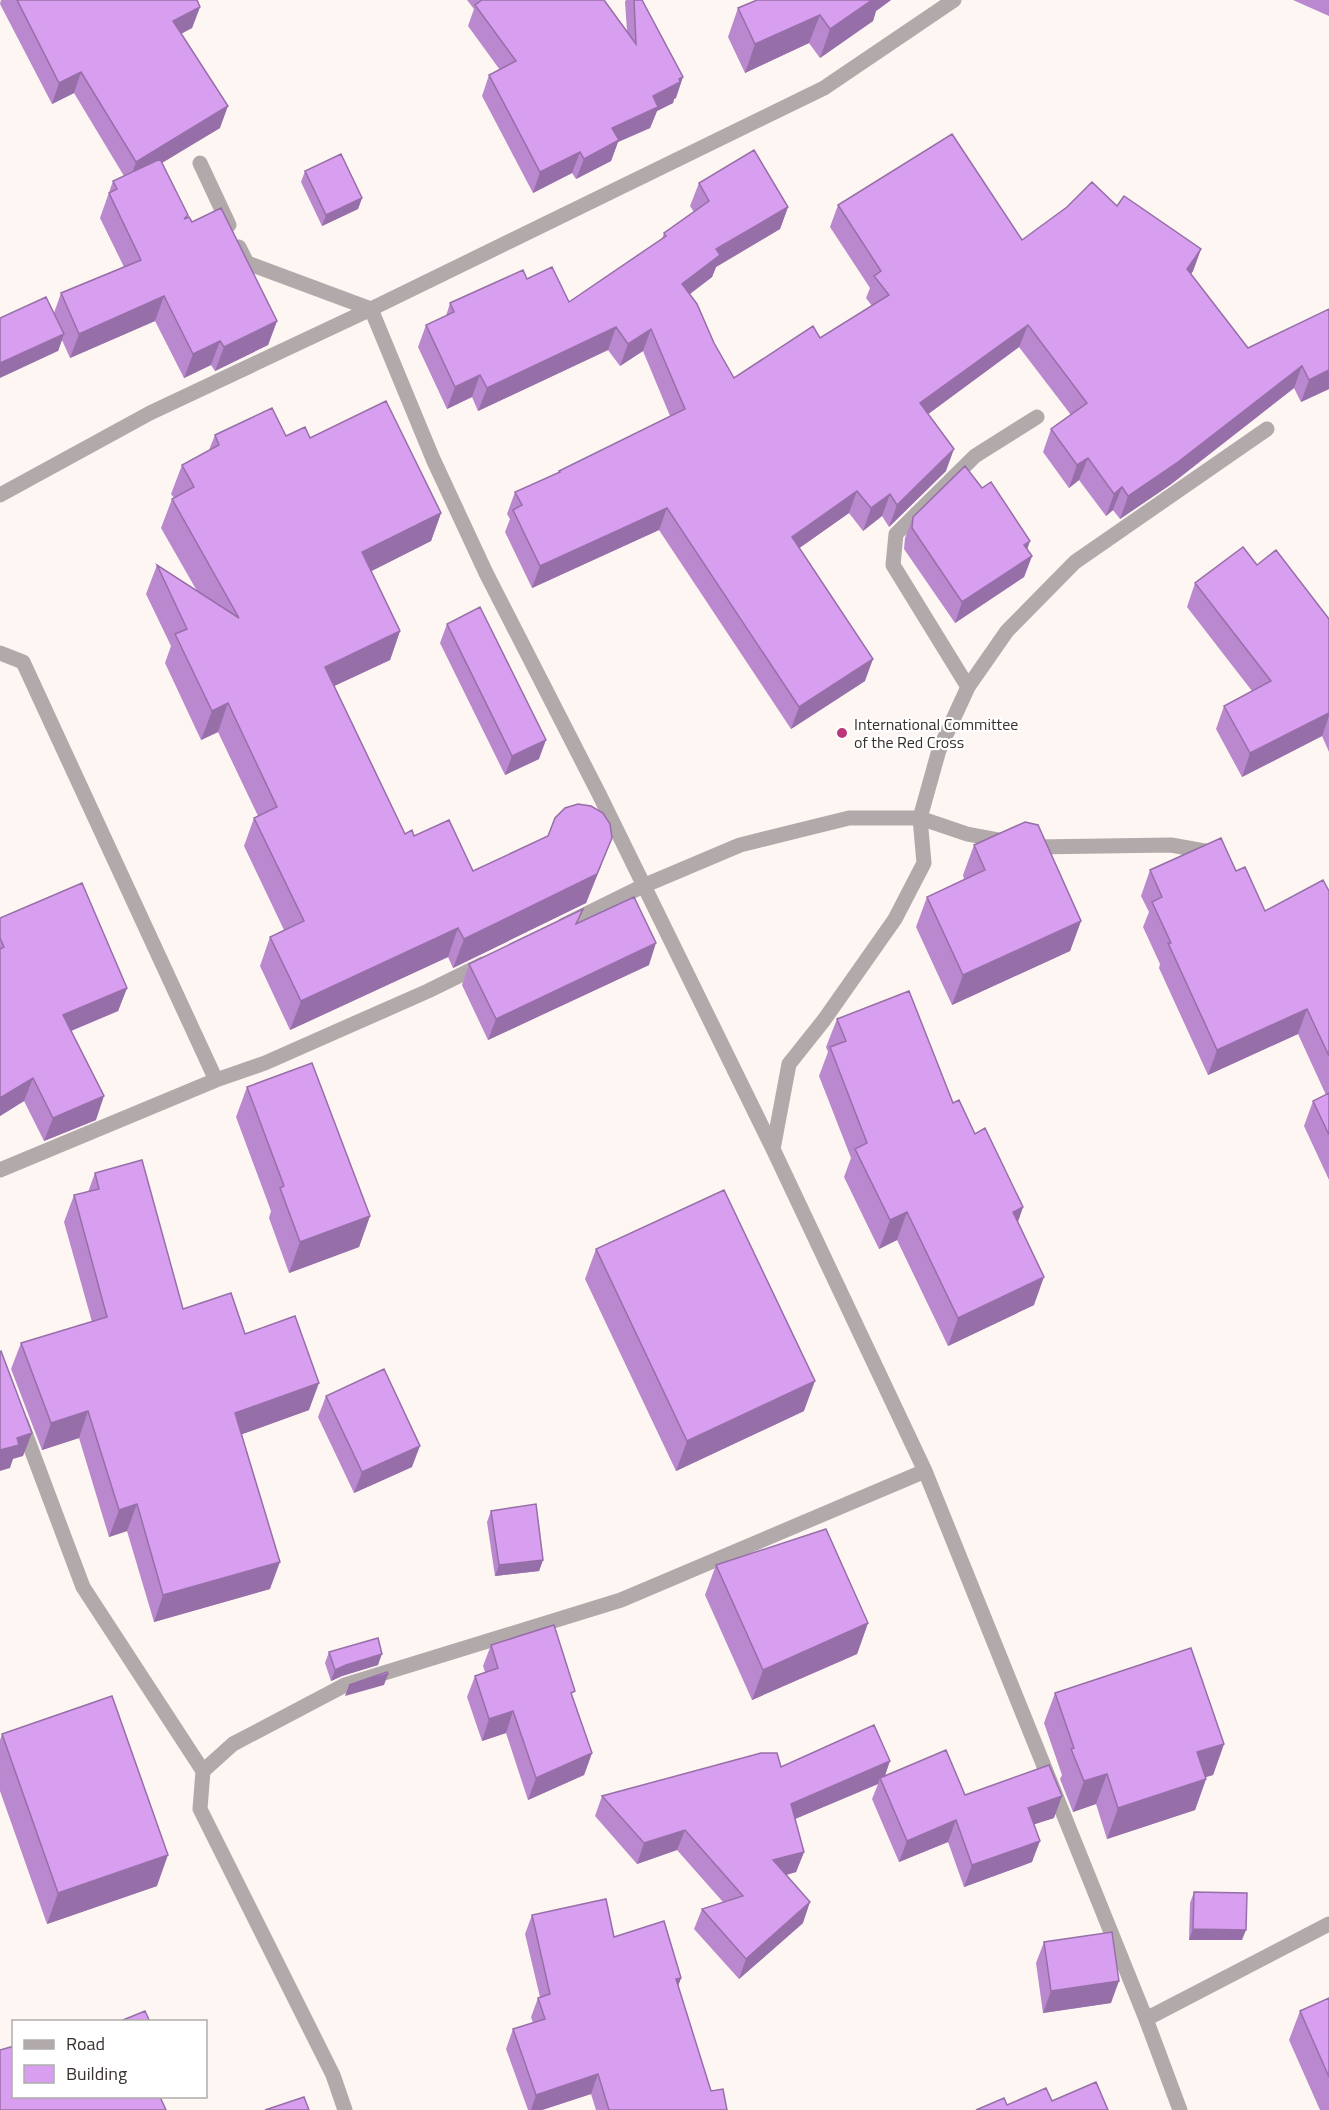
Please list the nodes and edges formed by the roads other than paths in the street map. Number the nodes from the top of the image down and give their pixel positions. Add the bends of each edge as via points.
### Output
1 (954, 0) edge
2 (200, 163) dead end
3 (371, 309) junction
4 (1037, 417) dead end
5 (1267, 429) dead end
6 (0, 495) edge
7 (0, 653) edge
8 (968, 687) junction
9 (920, 818) junction
10 (1223, 860) edge
11 (643, 886) junction
12 (546, 933) edge
13 (493, 960) edge
14 (216, 1080) junction
15 (773, 1149) junction
16 (0, 1170) edge
17 (17, 1411) edge
18 (925, 1471) junction
19 (204, 1771) junction
20 (1329, 1924) edge
21 (1146, 2019) junction
22 (345, 2110) edge
23 (1180, 2110) edge

1 - 3 street via 824,88
2 - 3 street via 247,263
3 - 6 street via 150,412
3 - 11 street via 433,459 486,573
4 - 8 street via 975,456 896,534 893,565
5 - 8 street via 1075,562 1007,631
7 - 14 street via 23,662
8 - 9 street via 939,750
9 - 10 street via 967,834 1035,846 1171,845 1215,851
9 - 11 street via 849,818 740,845
9 - 15 street via 924,862 895,919 789,1064
11 - 12 street
11 - 15 street
13 - 14 street via 276,1058
14 - 16 street
15 - 18 street
17 - 19 street via 83,1587
18 - 19 street via 621,1600 345,1685 233,1744
18 - 21 street
19 - 22 street via 200,1809 333,2075
20 - 21 street
21 - 23 street

